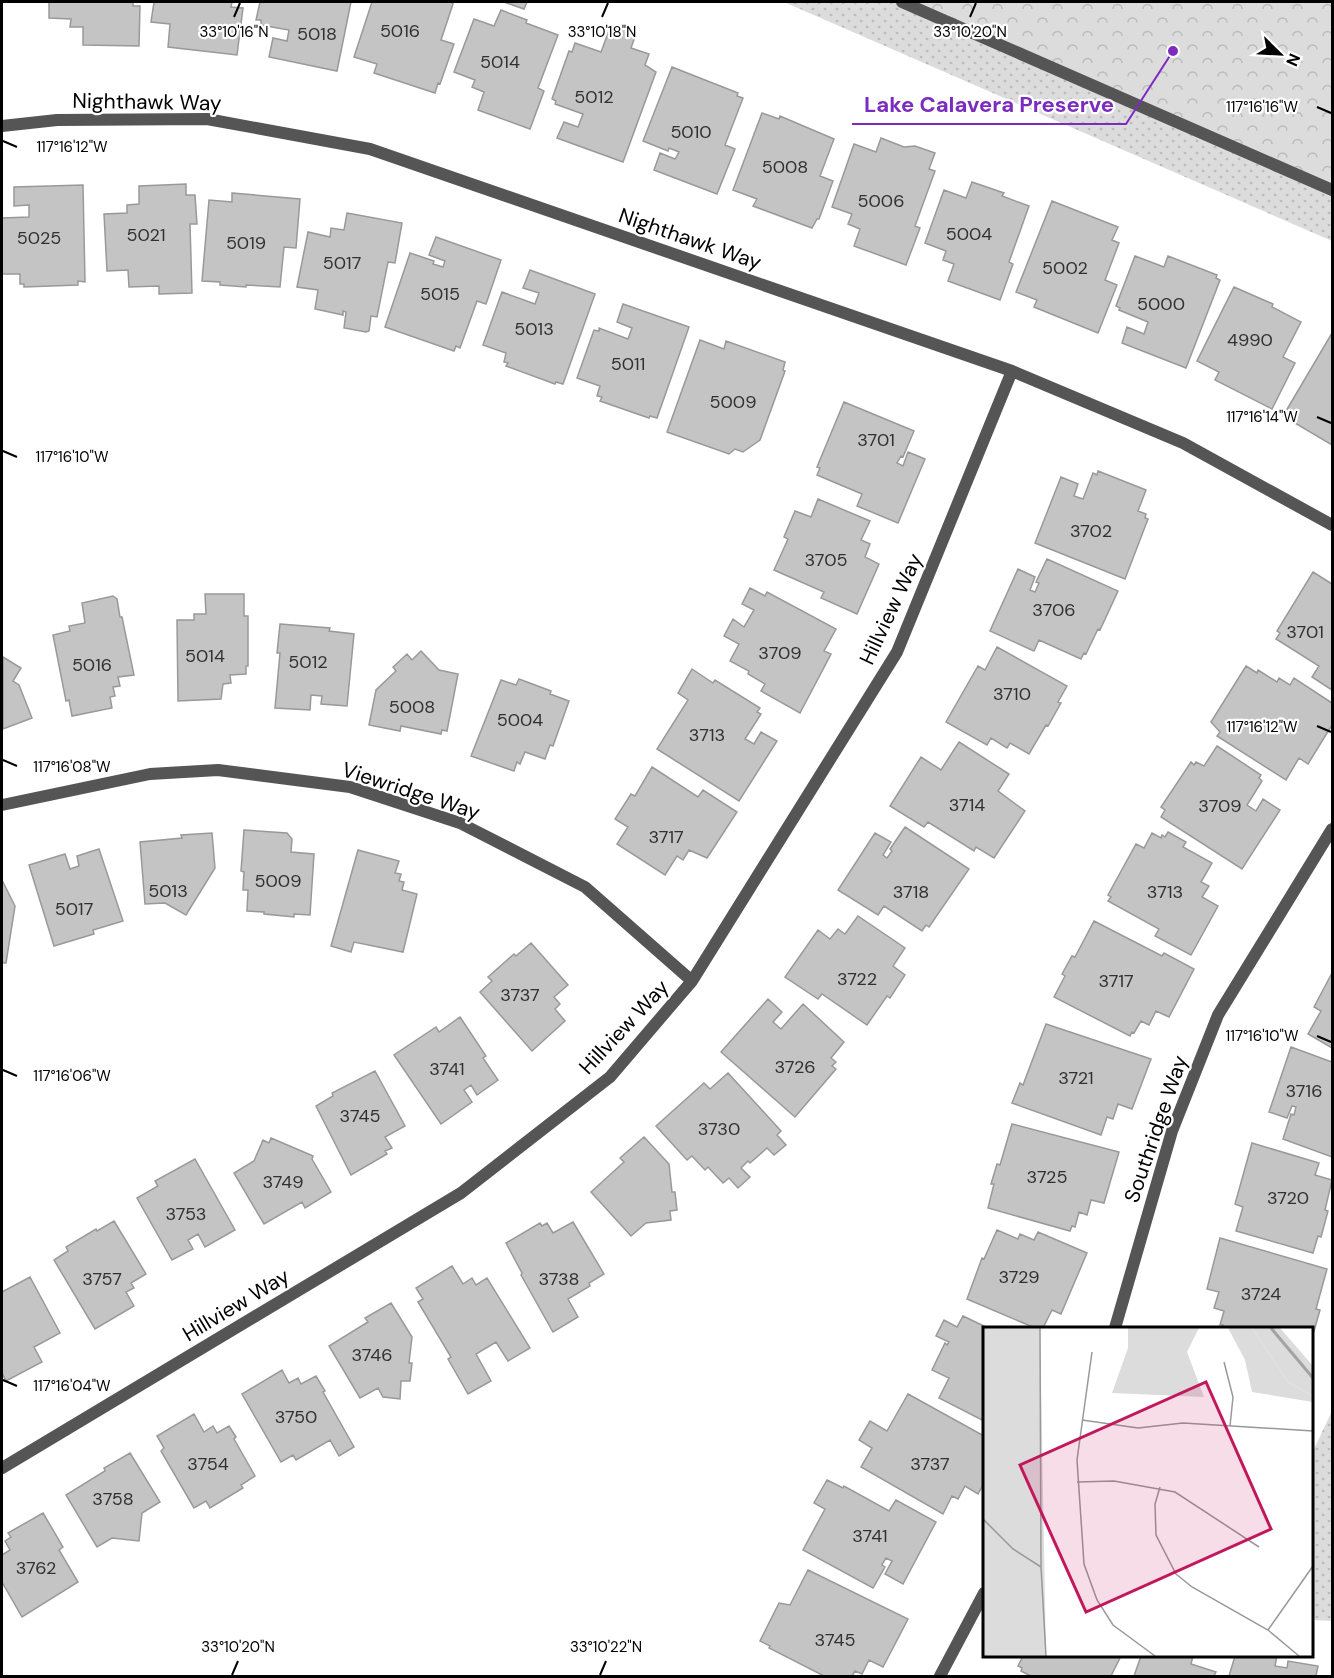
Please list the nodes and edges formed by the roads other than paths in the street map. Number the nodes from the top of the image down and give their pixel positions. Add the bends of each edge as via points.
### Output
1 (902, 2) edge
2 (2, 126) edge
3 (1332, 190) edge
4 (1012, 371) junction
5 (1332, 525) edge
6 (2, 806) edge
7 (1332, 830) edge
8 (692, 981) junction
9 (1116, 1327) edge
10 (2, 1468) edge
11 (983, 1595) edge
12 (940, 1677) edge

1 - 3 street
2 - 4 street, Nighthawk Way via 57,120 207,119 370,149
4 - 5 street, Nighthawk Way via 1183,443
4 - 8 street, Hillview Way via 897,652
6 - 8 street, Viewridge Way via 150,774 218,770 350,786 460,823 585,887
7 - 9 street, Southridge Way via 1218,1015 1172,1131
8 - 10 street, Hillview Way via 610,1077 461,1194
11 - 12 street

